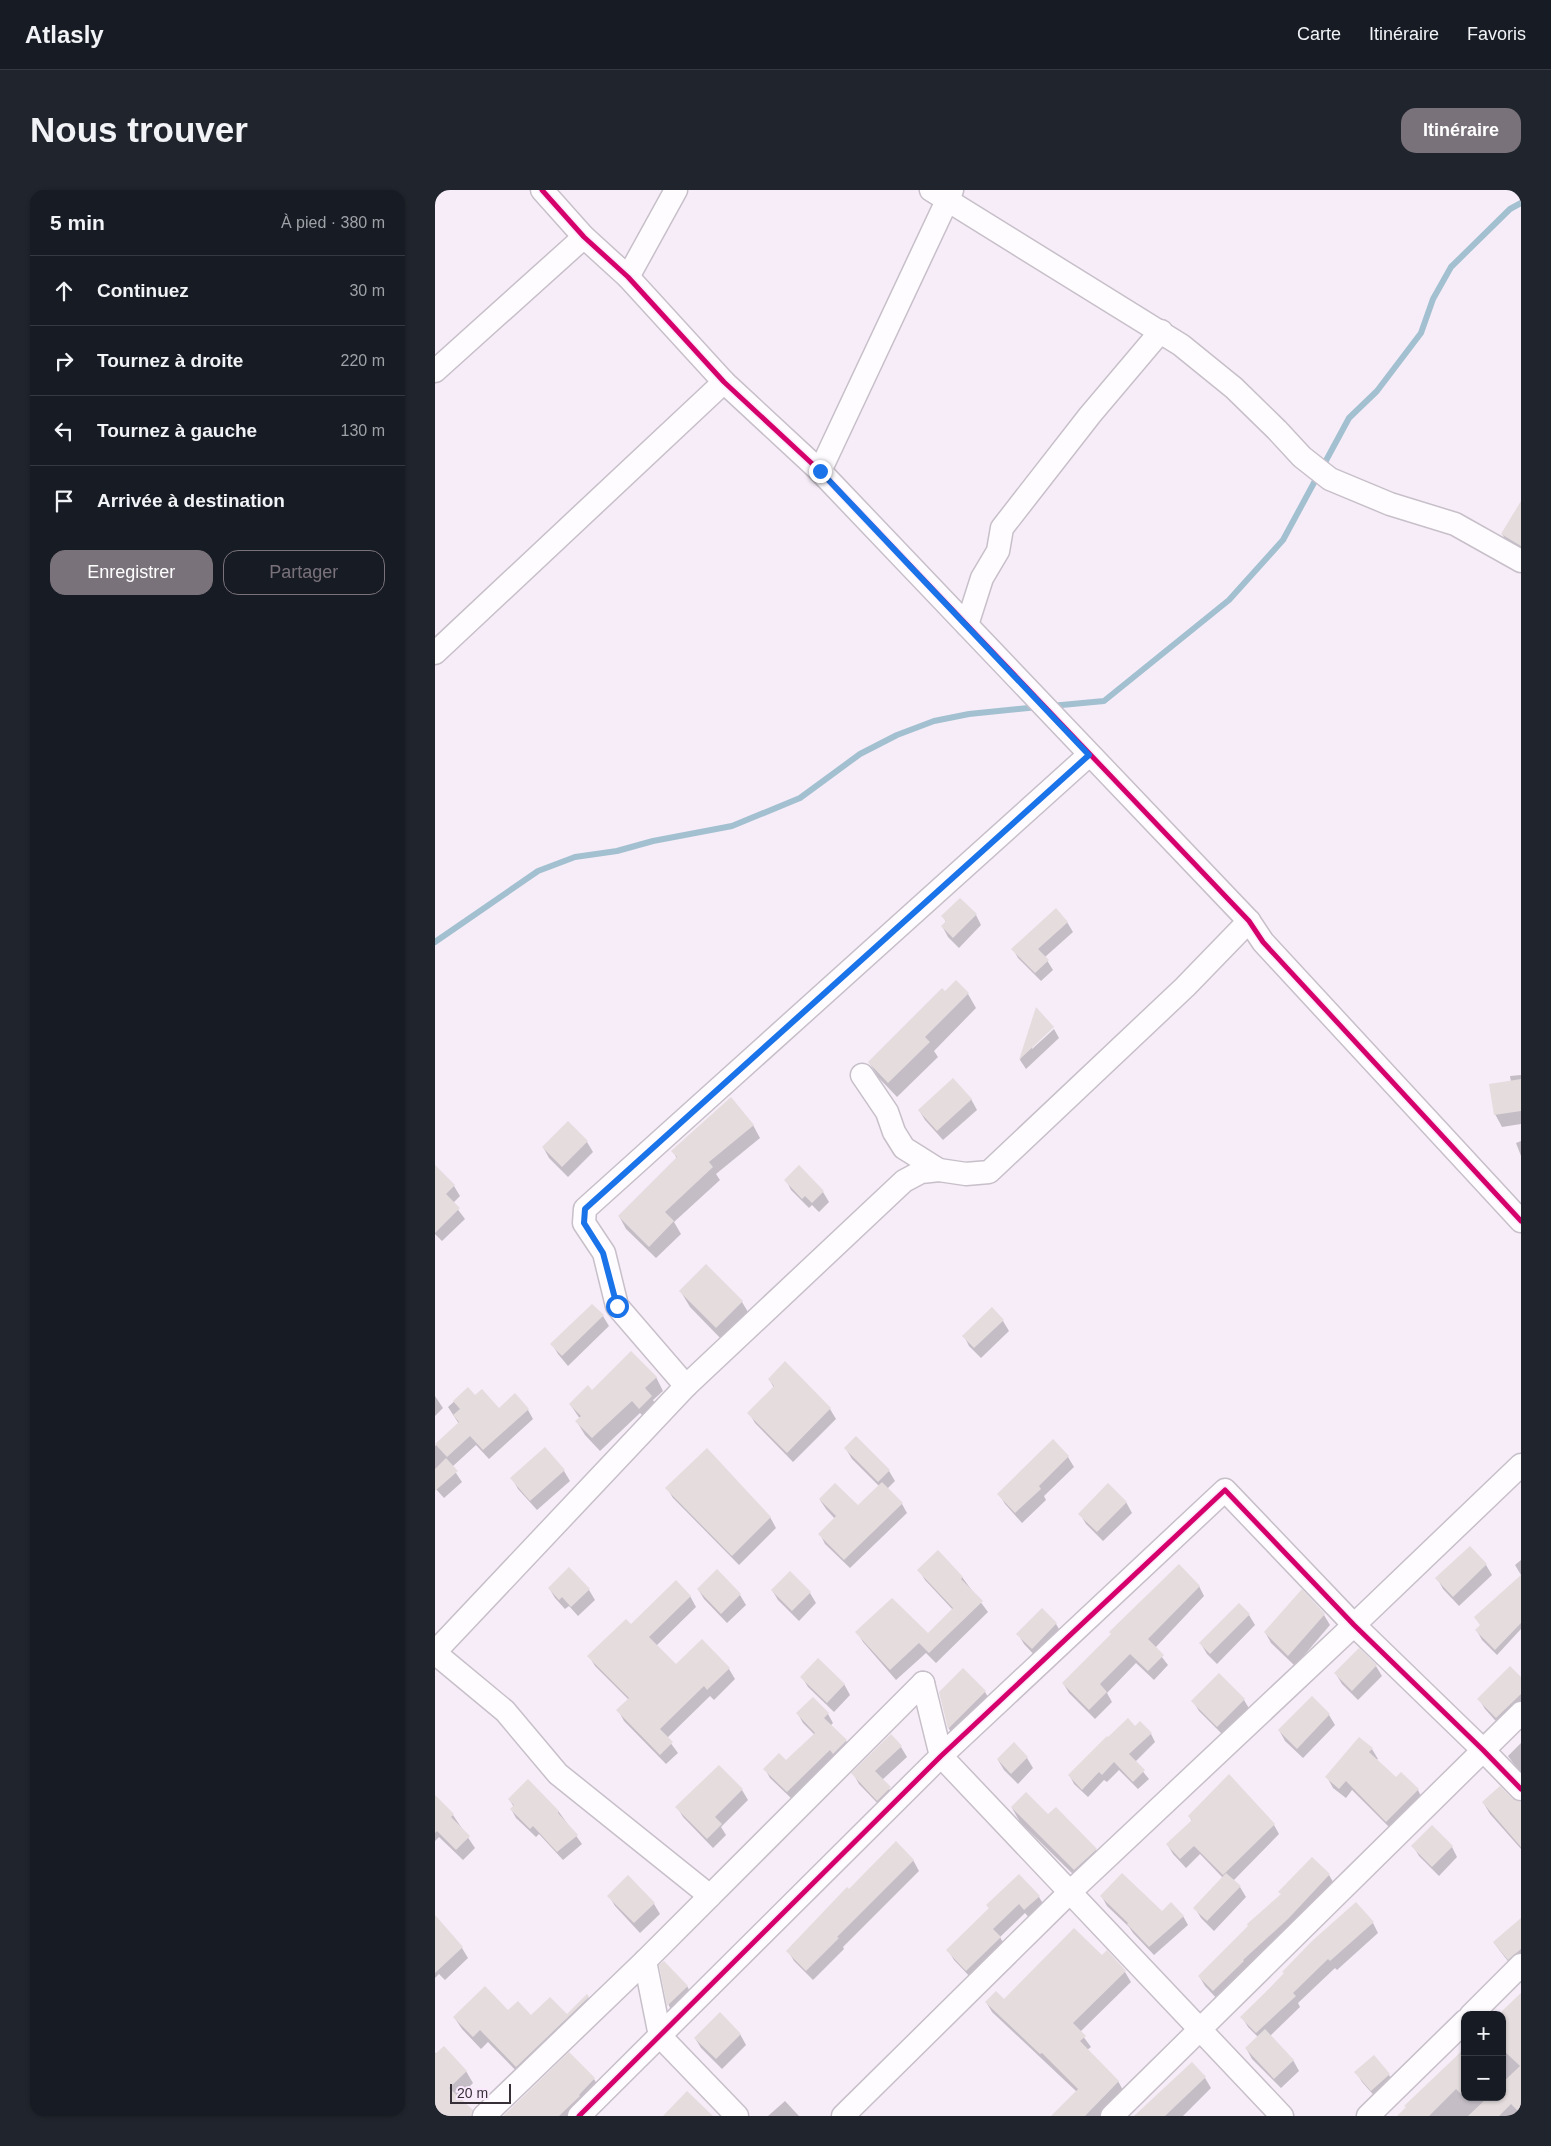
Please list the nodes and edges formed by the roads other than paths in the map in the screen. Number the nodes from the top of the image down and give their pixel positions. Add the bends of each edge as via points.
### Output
1 (542, 190) edge
2 (676, 190) edge
3 (943, 193) edge
4 (584, 238) junction
5 (628, 277) junction
6 (1161, 331) junction
7 (435, 371) edge
8 (724, 382) junction
9 (820, 471) junction
10 (1521, 561) edge
11 (967, 624) junction
12 (435, 653) edge
13 (1089, 755) junction
14 (1249, 921) junction
15 (862, 1075) dead end
16 (939, 1170) junction
17 (1521, 1221) edge
18 (686, 1386) junction
19 (1521, 1465) edge
20 (1354, 1626) junction
21 (435, 1652) edge
22 (1521, 1713) edge
23 (1483, 1750) junction
24 (941, 1756) junction
25 (1521, 1789) edge
26 (1069, 1893) junction
27 (710, 1896) junction
28 (645, 1961) junction
29 (1521, 1965) edge
30 (1475, 2011) edge
31 (1461, 2025) edge
32 (1202, 2029) junction
33 (660, 2036) junction
34 (484, 2116) edge
35 (579, 2116) edge
36 (737, 2116) edge
37 (843, 2116) edge
38 (1112, 2116) edge
39 (1282, 2116) edge
40 (1368, 2116) edge

1 - 4 street
2 - 5 street
3 - 6 street
3 - 9 street
4 - 5 street
4 - 7 street
5 - 8 street
6 - 10 street via 1234,388 1302,457 1330,479 1390,504 1455,524
6 - 11 street via 1002,528 998,552 982,578
8 - 9 street
8 - 12 street
9 - 11 street
11 - 13 street
13 - 14 street
13 - 18 street via 585,1209 584,1223 603,1253 617,1306
14 - 16 street via 1185,987 989,1172 966,1174
14 - 17 street via 1263,942
15 - 16 street via 887,1112 904,1148
16 - 18 street via 921,1172 904,1181
18 - 21 street
19 - 20 street
20 - 23 street
20 - 24 street via 1225,1490
20 - 26 street
21 - 27 street via 505,1711 558,1774
22 - 23 street
23 - 25 street
23 - 32 street
24 - 26 street
24 - 27 street via 923,1683
24 - 33 street
26 - 32 street
26 - 37 street
27 - 28 street
28 - 33 street
28 - 34 street
29 - 30 street
31 - 40 street
32 - 38 street
32 - 39 street
33 - 35 street
33 - 36 street

